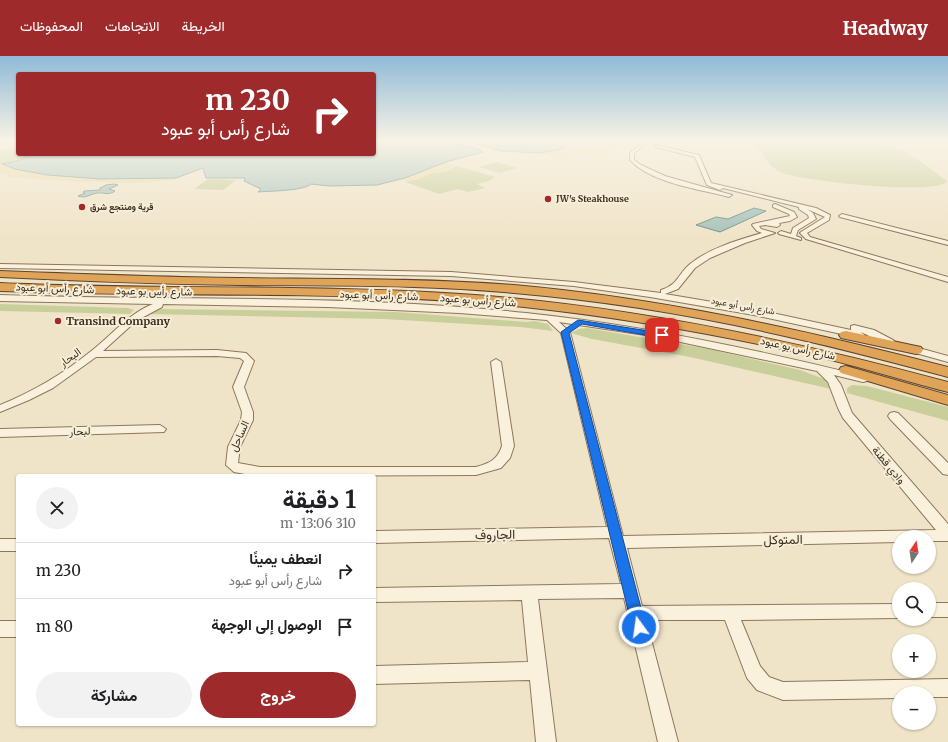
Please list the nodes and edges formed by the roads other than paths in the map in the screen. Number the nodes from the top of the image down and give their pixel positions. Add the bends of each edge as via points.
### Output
1 (652, 172) edge
2 (705, 172) edge
3 (721, 186) dead end
4 (842, 216) dead end
5 (788, 220) junction
6 (770, 223) junction
7 (756, 228) junction
8 (783, 231) junction
9 (772, 233) junction
10 (796, 237) junction
11 (750, 238) junction
12 (948, 243) edge
13 (0, 266) edge
14 (97, 269) junction
15 (0, 270) edge
16 (397, 273) junction
17 (0, 274) edge
18 (948, 280) edge
19 (948, 284) edge
20 (484, 286) junction
21 (0, 287) edge
22 (593, 287) junction
23 (686, 290) junction
24 (664, 292) junction
25 (0, 298) edge
26 (616, 301) junction
27 (143, 306) junction
28 (623, 316) junction
29 (549, 318) junction
30 (581, 322) junction
31 (565, 332) junction
32 (890, 342) junction
33 (916, 350) junction
34 (948, 352) edge
35 (94, 354) junction
36 (930, 354) junction
37 (948, 359) edge
38 (496, 362) dead end
39 (819, 368) junction
40 (948, 372) edge
41 (856, 377) junction
42 (948, 386) edge
43 (918, 391) junction
44 (838, 392) junction
45 (948, 400) edge
46 (0, 409) edge
47 (894, 416) dead end
48 (160, 429) dead end
49 (0, 433) edge
50 (948, 471) edge
51 (948, 535) edge
52 (376, 537) edge
53 (616, 537) junction
54 (0, 545) edge
55 (16, 545) edge
56 (630, 591) junction
57 (529, 593) junction
58 (376, 595) edge
59 (936, 610) edge
60 (948, 610) edge
61 (892, 611) edge
62 (730, 612) junction
63 (636, 613) junction
64 (0, 629) edge
65 (16, 629) edge
66 (537, 671) junction
67 (376, 675) edge
68 (948, 688) edge
69 (546, 742) edge
70 (668, 742) edge

1 - 5 street via 789,210 794,217
2 - 10 street via 711,185 809,212 813,218 795,230
3 - 18 street via 817,210 828,216 827,219 803,235
4 - 12 street
5 - 6 street
5 - 8 street
6 - 7 street via 757,224
6 - 8 street
7 - 9 street
7 - 11 street via 756,232
8 - 9 street
8 - 10 street
9 - 11 street
10 - 19 street
11 - 23 street via 686,270
13 - 14 street, شارع رأس أبو عبود
14 - 15 highway
14 - 16 street, شارع رأس أبو عبود
16 - 20 highway
16 - 22 street, شارع رأس أبو عبود via 452,274
17 - 20 highway, شارع رأس بو عبود
20 - 26 highway, شارع رأس بو عبود
21 - 28 highway, شارع رأس بو عبود via 422,296 536,305
22 - 24 street, شارع رأس أبو عبود via 615,285
22 - 32 street, شارع رأس أبو عبود via 708,304
23 - 24 street, شارع رأس أبو عبود
23 - 24 street via 675,288
23 - 32 street, شارع رأس أبو عبود via 871,332
25 - 27 street, شارع رأس أبو عبود
26 - 33 highway via 695,309 794,325
26 - 40 highway, شارع رأس بو عبود via 742,322
27 - 29 street, شارع رأس أبو عبود via 166,302 434,308
27 - 35 street, البحار
28 - 42 highway, شارع رأس بو عبود via 779,344
28 - 43 highway via 808,360
29 - 30 street, شارع رأس أبو عبود
29 - 31 street
30 - 31 street
30 - 39 street, شارع رأس أبو عبود via 689,340
31 - 53 street
32 - 33 street, شارع رأس أبو عبود
33 - 36 street, شارع رأس أبو عبود
34 - 36 street, شارع رأس أبو عبود
35 - 38 street, الساحل via 243,355 249,361 239,390 248,410 248,418 230,454 232,465 260,472 476,471 501,463 508,446
35 - 46 street, البحار via 46,387
36 - 37 street, شارع رأس أبو عبود
39 - 41 street, شارع رأس أبو عبود
39 - 44 street, وادي قطنة via 833,379
41 - 43 street, شارع رأس أبو عبود
41 - 44 street via 844,383
43 - 45 highway
44 - 51 street, وادي قطنة via 846,414
47 - 50 street
48 - 49 street, لبحار
51 - 53 street, المتوكل
52 - 53 street, الجاروف
53 - 56 street
54 - 55 street
56 - 57 street
56 - 63 street
57 - 58 street
57 - 66 street
59 - 60 street
61 - 62 street
62 - 63 street
62 - 68 street via 753,672 763,684 783,691
63 - 70 street
64 - 65 street
66 - 67 street
66 - 69 street

